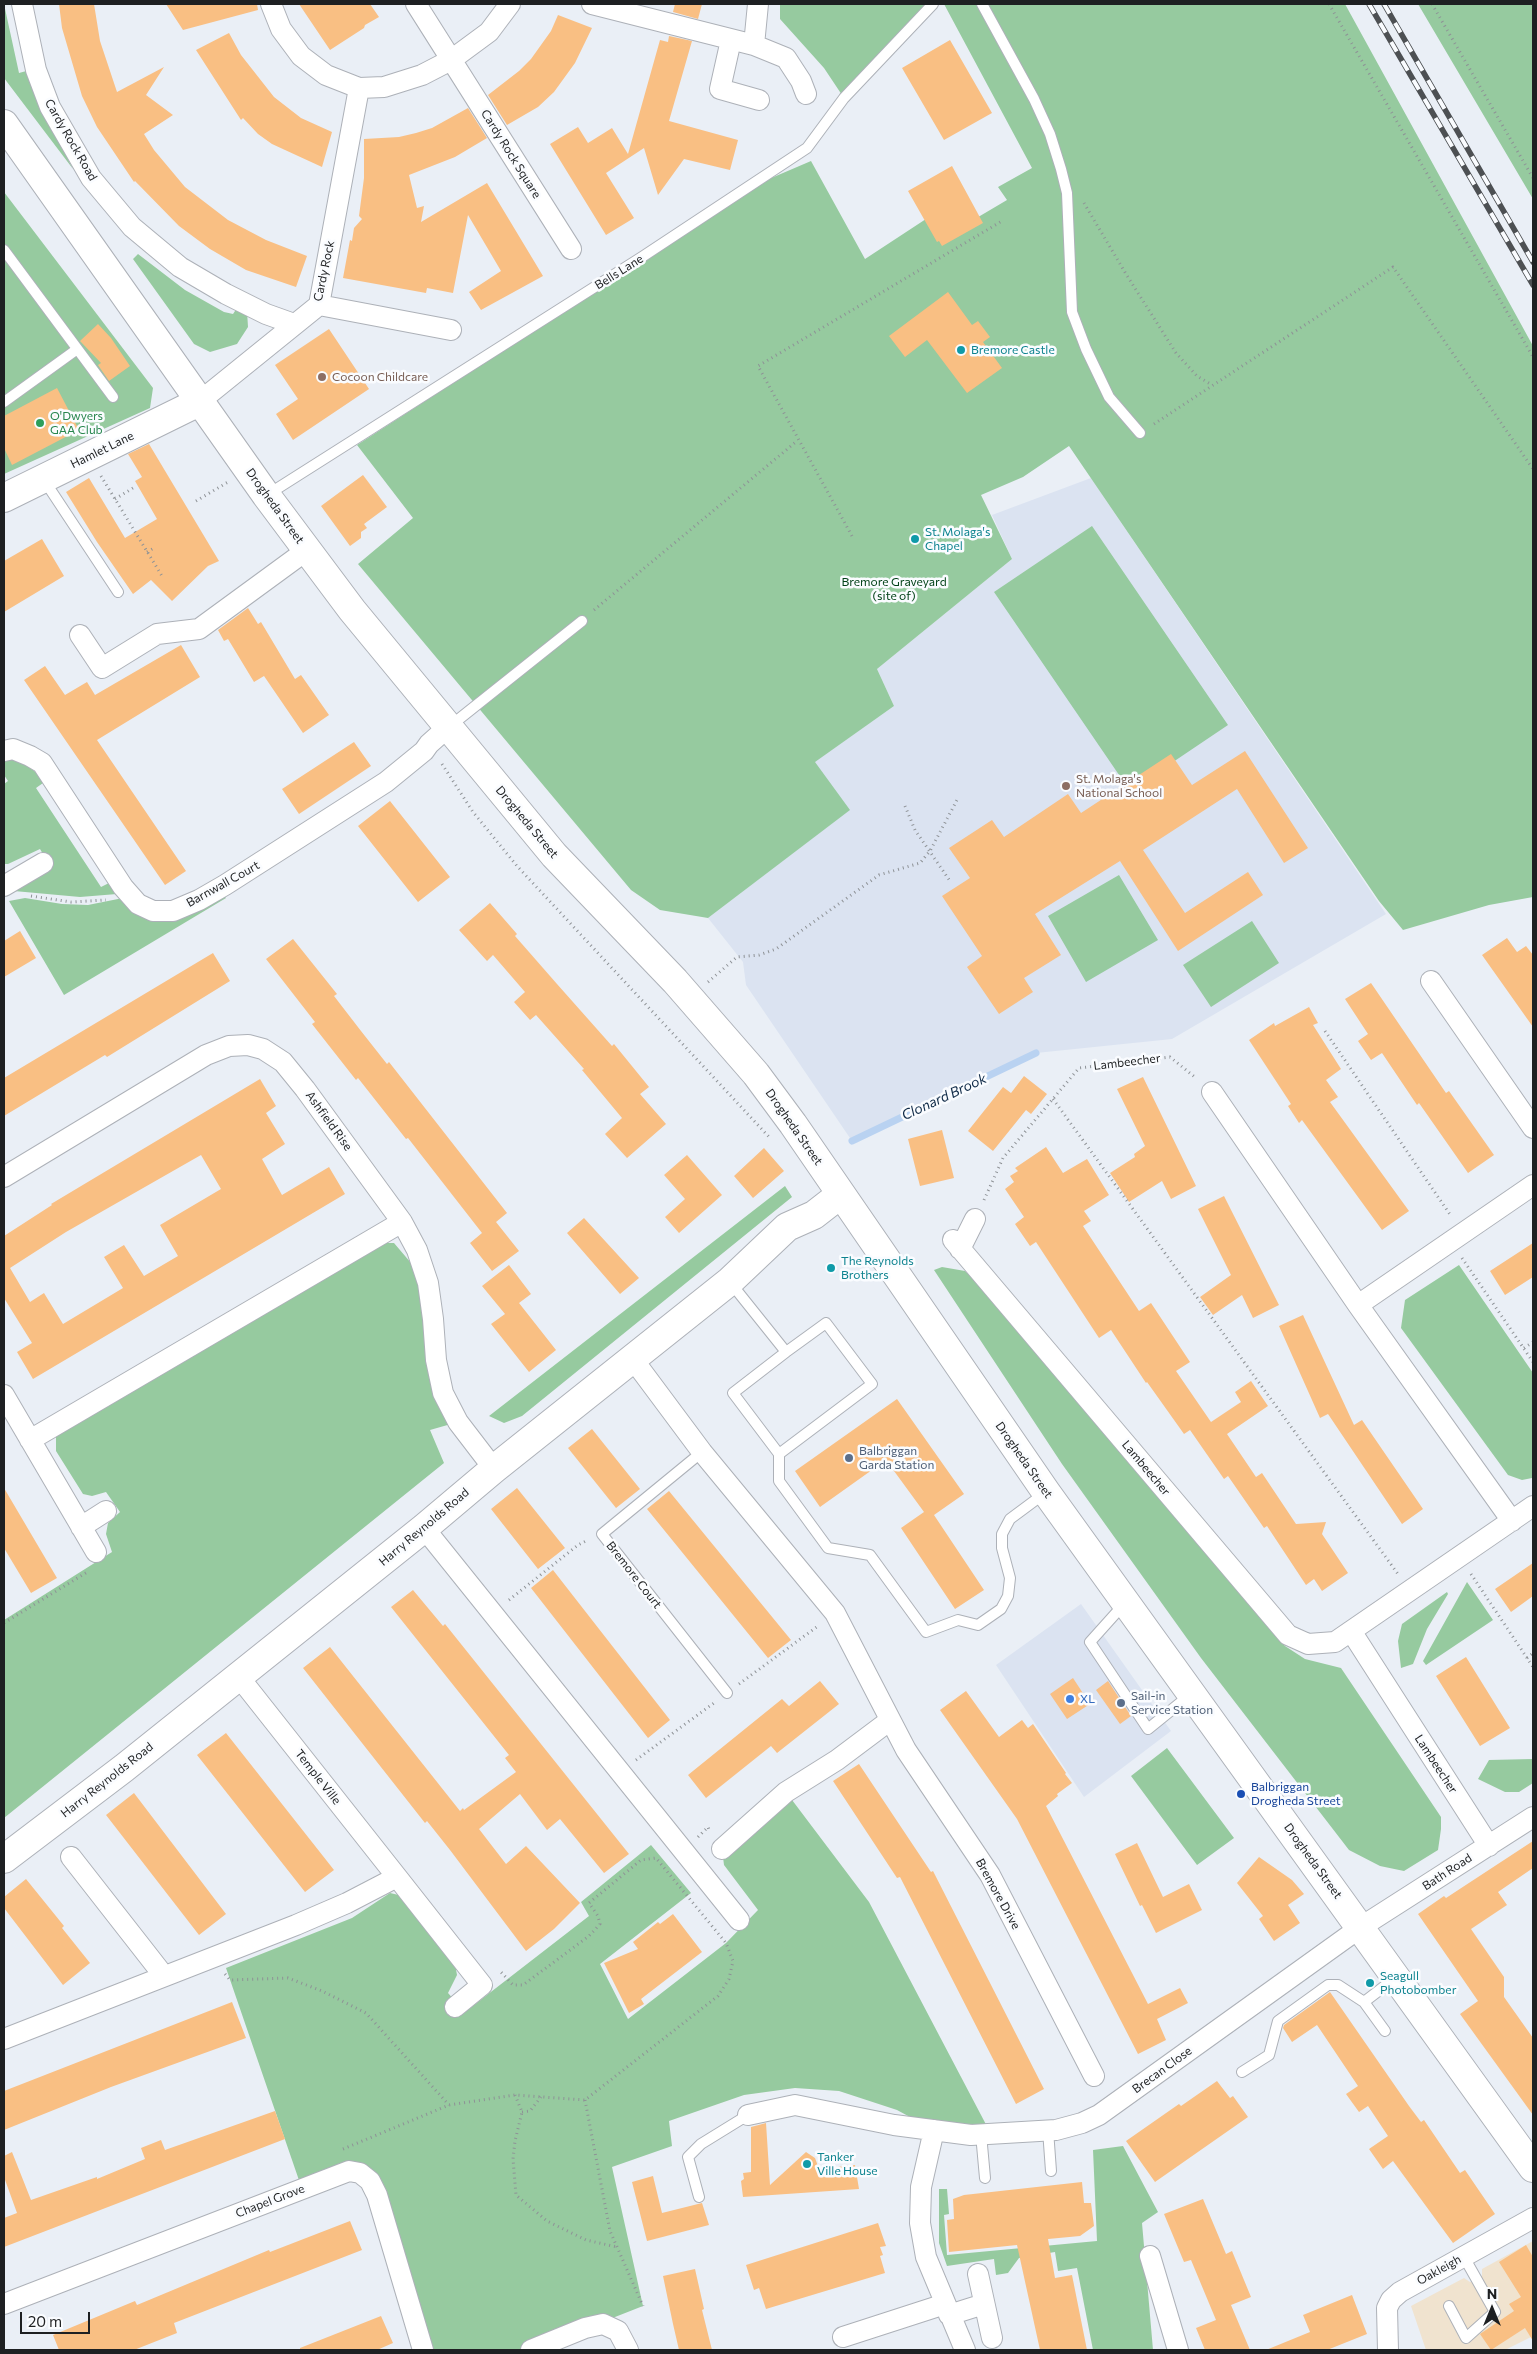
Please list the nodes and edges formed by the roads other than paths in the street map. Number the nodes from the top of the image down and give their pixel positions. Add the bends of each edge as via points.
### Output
1 (22, 4) edge
2 (271, 4) edge
3 (416, 4) edge
4 (510, 4) edge
5 (592, 4) edge
6 (758, 4) edge
7 (933, 4) edge
8 (982, 4) edge
9 (731, 40) junction
10 (754, 45) junction
11 (451, 60) junction
12 (359, 88) junction
13 (806, 94) dead end
14 (759, 100) dead end
15 (4, 124) edge
16 (571, 249) dead end
17 (4, 250) edge
18 (319, 305) junction
19 (294, 324) junction
20 (451, 330) dead end
21 (76, 350) junction
22 (113, 397) dead end
23 (4, 402) edge
24 (199, 402) junction
25 (1140, 433) road end
26 (44, 479) junction
27 (266, 495) junction
28 (4, 498) edge
29 (307, 550) junction
30 (118, 592) dead end
31 (582, 621) road end
32 (80, 635) dead end
33 (448, 727) junction
34 (4, 751) edge
35 (43, 863) dead end
36 (4, 886) edge
37 (1431, 981) dead end
38 (1212, 1092) road end
39 (1533, 1128) edge
40 (4, 1177) edge
41 (1533, 1185) edge
42 (841, 1194) junction
43 (975, 1218) road end
44 (402, 1222) junction
45 (730, 1281) junction
46 (1358, 1305) junction
47 (786, 1352) junction
48 (632, 1358) junction
49 (4, 1395) edge
50 (30, 1440) junction
51 (702, 1452) junction
52 (779, 1454) junction
53 (494, 1469) junction
54 (1046, 1492) junction
55 (1533, 1506) edge
56 (106, 1511) dead end
57 (1512, 1521) junction
58 (81, 1526) junction
59 (424, 1528) junction
60 (96, 1552) road end
61 (1125, 1602) junction
62 (1351, 1631) junction
63 (239, 1677) junction
64 (727, 1693) dead end
65 (1192, 1694) junction
66 (889, 1721) junction
67 (1533, 1817) edge
68 (1489, 1846) junction
69 (722, 1849) dead end
70 (71, 1857) dead end
71 (4, 1859) edge
72 (397, 1876) junction
73 (740, 1920) dead end
74 (1361, 1927) junction
75 (164, 1976) junction
76 (1397, 1977) junction
77 (1364, 2002) junction
78 (455, 2007) dead end
79 (1385, 2031) dead end
80 (4, 2039) edge
81 (1242, 2072) dead end
82 (1094, 2076) dead end
83 (748, 2115) joint
84 (934, 2130) junction
85 (1048, 2130) junction
86 (981, 2134) junction
87 (1533, 2168) edge
88 (1051, 2171) dead end
89 (985, 2178) dead end
90 (699, 2197) dead end
91 (1533, 2218) edge
92 (1150, 2256) dead end
93 (1464, 2256) junction
94 (978, 2274) dead end
95 (4, 2304) edge
96 (984, 2304) junction
97 (1449, 2306) dead end
98 (947, 2309) junction
99 (843, 2337) dead end
100 (992, 2338) dead end
101 (423, 2350) edge
102 (531, 2350) edge
103 (628, 2350) edge
104 (965, 2350) edge
105 (1178, 2350) edge
106 (1388, 2350) edge

1 - 19 street, Cardy Rock Road via 36,70 50,107 91,178 132,227 180,267 266,314
2 - 12 street via 281,29 300,56 326,75
3 - 11 street, Cardy Rock Square
4 - 11 street via 489,32
5 - 9 street
6 - 10 street
7 - 27 lane, Bells Lane via 844,98 807,148 642,257
8 - 25 lane via 1050,134 1067,193 1072,312 1109,397
9 - 10 street
9 - 14 street via 720,89
10 - 13 street via 786,58
11 - 12 street via 422,75 384,87
11 - 16 street, Cardy Rock Square
12 - 18 street, Cardy Rock
15 - 24 main road, Drogheda Street
17 - 21 lane
18 - 19 street, Cardy Rock
18 - 20 street
19 - 24 street, Cardy Rock
21 - 22 lane
21 - 23 lane
24 - 26 main road, Hamlet Lane
24 - 27 main road, Drogheda Street
26 - 28 main road, Hamlet Lane
26 - 30 lane
27 - 29 main road, Drogheda Street
29 - 32 street via 199,629 157,634 102,668
29 - 33 main road, Drogheda Street
31 - 33 lane
33 - 34 street, Barnwall Court via 386,782 225,885 173,910 153,910 138,904 123,887 42,763 12,749
33 - 42 main road, Drogheda Street via 554,855 690,998 756,1074
35 - 36 street
37 - 39 street
38 - 46 street
40 - 44 street, Ashfield Rise via 206,1055 229,1046 248,1045 263,1049 283,1062
41 - 46 street
42 - 45 main road, Harry Reynolds Road via 814,1215 787,1227
42 - 54 main road, Drogheda Street
43 - 62 street, Lambeecher via 957,1244 1288,1635 1308,1644 1324,1644 1335,1642
44 - 50 street
44 - 53 street, Ashfield Rise via 417,1250 428,1283 443,1393 458,1422
45 - 47 lane
45 - 48 main road, Harry Reynolds Road
46 - 57 street
47 - 52 lane via 733,1393
47 - 52 lane via 826,1323 872,1384
48 - 51 street
48 - 53 main road, Harry Reynolds Road
49 - 50 street
50 - 58 street
51 - 64 lane, Bremore Court via 602,1534
51 - 66 street via 835,1613
52 - 54 lane via 779,1480 828,1548 870,1555 926,1632 958,1620 978,1625 1001,1609 1008,1596 1010,1578 1002,1548 1002,1534 1010,1519
53 - 59 main road, Harry Reynolds Road
54 - 61 main road, Drogheda Street
55 - 57 street, Lambeecher
56 - 58 street
57 - 62 street, Lambeecher
58 - 60 street
59 - 63 main road, Harry Reynolds Road
59 - 73 street
61 - 65 main road, Drogheda Street
61 - 65 lane via 1090,1642 1148,1729
62 - 68 street, Lambeecher
63 - 71 main road, Harry Reynolds Road
63 - 72 street, Temple Ville
65 - 74 main road, Drogheda Street
66 - 69 street via 837,1760 786,1792
66 - 82 street, Bremore Drive via 990,1875
67 - 68 street, Bath Road
68 - 74 street, Bath Road
70 - 75 street
72 - 75 street via 347,1903
72 - 78 street, Temple Ville via 482,1985
74 - 76 main road, Drogheda Street
74 - 85 street, Brecan Close via 1099,2115 1082,2123
75 - 80 street
76 - 77 lane
76 - 87 main road, Drogheda Street
77 - 79 lane
77 - 81 lane via 1338,1985 1328,1985 1278,2021 1269,2055
83 - 84 street, Brecan Close via 795,2105
83 - 90 lane via 702,2144 688,2157
84 - 86 street, Brecan Close
84 - 98 street via 922,2187 920,2223 926,2256
85 - 86 street, Brecan Close
85 - 88 lane
86 - 89 lane
91 - 93 street, Oakleigh
92 - 105 street
93 - 97 lane via 1495,2312 1466,2338
93 - 106 street, Oakleigh via 1391,2300 1387,2308
94 - 96 street
95 - 101 street, Chapel Grove via 349,2171 360,2173 370,2181 377,2195
96 - 98 street
96 - 100 street
98 - 99 street
98 - 104 street
102 - 103 street via 603,2324 618,2330

